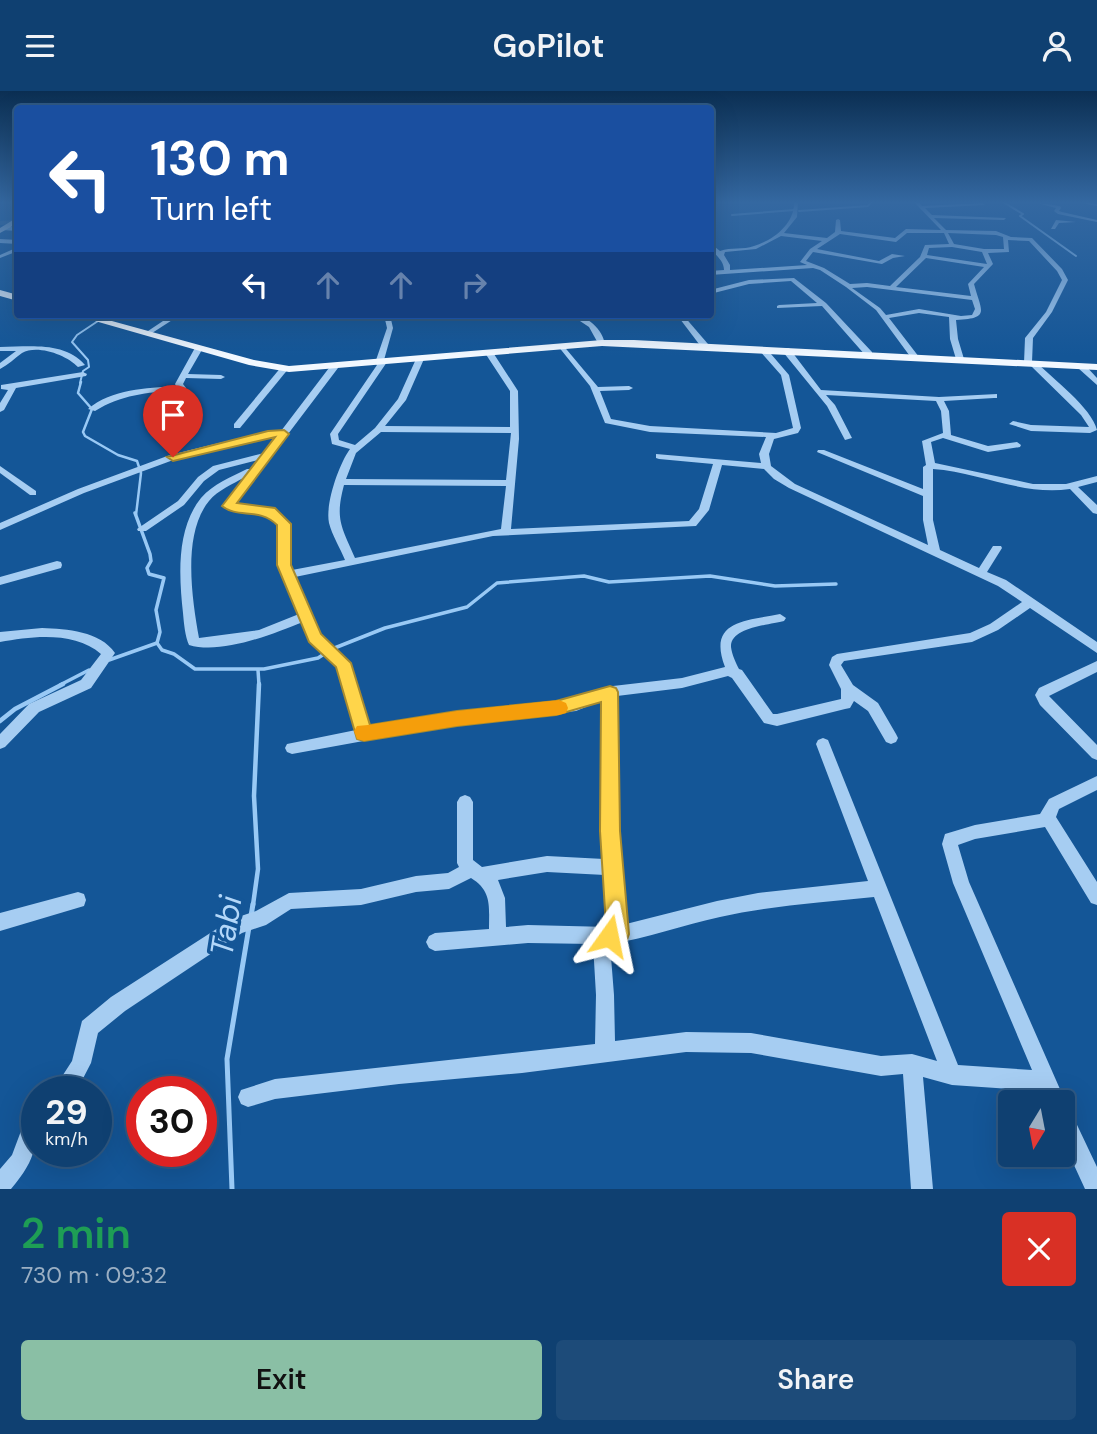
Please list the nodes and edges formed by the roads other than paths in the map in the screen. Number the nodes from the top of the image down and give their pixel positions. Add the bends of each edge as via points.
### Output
1 (723, 253) edge
2 (809, 253) edge
3 (829, 253) edge
4 (925, 253) edge
5 (985, 253) edge
6 (1043, 253) edge
7 (721, 255) joint
8 (902, 256) dead end
9 (924, 256) junction
10 (988, 266) junction
11 (818, 268) junction
12 (727, 272) junction
13 (714, 273) edge
14 (849, 286) junction
15 (892, 287) junction
16 (714, 291) edge
17 (975, 298) junction
18 (824, 304) junction
19 (779, 307) dead end
20 (884, 317) junction
21 (959, 317) junction
22 (94, 319) edge
23 (171, 319) edge
24 (388, 319) edge
25 (588, 319) edge
26 (683, 319) edge
27 (147, 334) junction
28 (602, 343) junction
29 (705, 346) junction
30 (562, 347) junction
31 (199, 348) junction
32 (0, 349) edge
33 (22, 349) junction
34 (762, 349) junction
35 (786, 350) junction
36 (489, 353) junction
37 (869, 354) junction
38 (915, 357) junction
39 (420, 359) junction
40 (960, 359) junction
41 (381, 362) junction
42 (1031, 363) junction
43 (0, 366) edge
44 (335, 366) junction
45 (1081, 366) junction
46 (1097, 367) edge
47 (285, 368) junction
48 (183, 376) junction
49 (221, 377) dead end
50 (1097, 383) edge
51 (3, 387) edge
52 (182, 388) junction
53 (629, 388) dead end
54 (596, 389) junction
55 (819, 392) junction
56 (994, 396) dead end
57 (939, 399) junction
58 (92, 409) dead end
59 (0, 410) edge
60 (180, 419) dead end
61 (1013, 424) dead end
62 (237, 426) dead end
63 (379, 429) junction
64 (516, 430) junction
65 (284, 434) junction
66 (774, 435) junction
67 (944, 436) junction
68 (848, 438) dead end
69 (1017, 445) dead end
70 (357, 448) junction
71 (821, 452) dead end
72 (267, 455) junction
73 (659, 456) dead end
74 (718, 462) junction
75 (765, 466) junction
76 (931, 466) junction
77 (257, 468) junction
78 (0, 469) edge
79 (1097, 479) edge
80 (341, 482) junction
81 (512, 484) junction
82 (1072, 486) junction
83 (33, 493) dead end
84 (929, 495) junction
85 (1097, 511) edge
86 (0, 527) edge
87 (142, 529) dead end
88 (506, 531) junction
89 (997, 548) dead end
90 (935, 553) junction
91 (351, 562) junction
92 (57, 565) dead end
93 (981, 573) junction
94 (288, 575) junction
95 (0, 581) edge
96 (1030, 601) junction
97 (306, 616) junction
98 (780, 618) dead end
99 (0, 637) edge
100 (1097, 648) edge
101 (1097, 666) edge
102 (733, 672) junction
103 (848, 689) junction
104 (610, 692) junction
105 (364, 734) junction
106 (891, 738) dead end
107 (0, 743) edge
108 (823, 744) dead end
109 (292, 748) dead end
110 (1097, 754) edge
111 (1097, 783) edge
112 (465, 802) dead end
113 (1048, 818) junction
114 (612, 867) junction
115 (475, 872) junction
116 (880, 888) junction
117 (1097, 897) edge
118 (78, 900) dead end
119 (0, 922) edge
120 (498, 935) junction
121 (609, 935) junction
122 (435, 942) dead end
123 (605, 1052) junction
124 (912, 1064) junction
125 (75, 1076) edge
126 (952, 1076) junction
127 (1046, 1081) junction
128 (1050, 1090) edge
129 (248, 1097) dead end
130 (1075, 1143) edge
131 (21, 1159) edge
132 (0, 1185) edge
133 (922, 1189) edge
134 (1096, 1189) edge

1 - 7 street
2 - 11 street via 803,262
3 - 8 street via 880,263
4 - 9 street
5 - 10 street
6 - 42 street via 1065,278 1049,312 1029,338
7 - 12 street
9 - 10 street
9 - 15 street
10 - 17 street via 971,284
11 - 12 street
11 - 14 street
12 - 13 street
14 - 15 street
14 - 20 street
15 - 17 street
16 - 18 street via 790,279
17 - 21 street via 975,317
18 - 19 street
18 - 37 street
20 - 21 street via 919,311
20 - 38 street
21 - 40 street via 952,317 951,326
22 - 27 main road
23 - 27 street
24 - 41 street
25 - 28 street
26 - 29 street
27 - 31 main road
28 - 29 main road
28 - 30 main road
29 - 34 main road
30 - 36 main road
30 - 54 street
31 - 47 main road
31 - 48 street
32 - 33 street
33 - 43 street
33 - 51 street via 63,352 77,359 82,370
34 - 35 main road
34 - 66 street via 785,375 797,428
35 - 37 main road
35 - 55 street
36 - 39 main road
36 - 64 street via 514,391
37 - 38 main road
38 - 40 main road
39 - 41 main road
39 - 63 street via 402,400
40 - 42 main road
41 - 44 main road
41 - 70 street via 334,434 335,442
42 - 45 main road
42 - 61 street via 1094,428
44 - 47 main road
44 - 65 street
45 - 46 main road
45 - 50 street
47 - 62 street
48 - 49 street
48 - 52 street
51 - 59 street via 13,389
52 - 58 street via 131,392
52 - 60 street
53 - 54 street
54 - 66 street via 605,419 614,423
55 - 57 street
55 - 68 street
56 - 57 street
57 - 67 street via 945,411
63 - 64 street
63 - 70 street
64 - 81 street
65 - 72 street
65 - 86 street via 173,457
66 - 75 street via 766,444
67 - 69 street via 988,449
67 - 76 street via 926,441
70 - 80 street
71 - 84 street
72 - 77 street
72 - 87 street via 216,468 181,503
73 - 74 street
74 - 75 street
74 - 88 street via 704,510 692,524
75 - 90 street via 792,486
76 - 82 street via 1017,485
76 - 84 street
77 - 94 street via 228,506 261,509 279,517 284,524
77 - 97 street via 218,488 195,514 188,546 193,642 203,645 261,634
78 - 83 street
79 - 82 street
80 - 81 street
80 - 91 street via 334,523
81 - 88 street
82 - 85 street
84 - 90 street via 928,520
88 - 91 street
89 - 93 street
90 - 93 street
91 - 94 street
92 - 95 street
93 - 96 street
94 - 97 street
96 - 100 street
96 - 103 street via 972,637 841,657 835,665
97 - 105 street via 319,644 343,663
98 - 102 street via 733,630 727,636 725,648
99 - 107 street via 31,632 66,635 100,643 109,653 86,684 34,708
101 - 110 street via 1042,695
102 - 103 street via 764,715 777,720 845,704
102 - 104 street
103 - 106 street via 873,707
104 - 105 street via 556,708
104 - 114 street
105 - 109 street
108 - 116 street
111 - 113 street via 1054,804
112 - 115 street via 464,855
113 - 117 street
113 - 127 street via 975,831 951,839 950,844 961,883
114 - 115 street via 547,864
114 - 121 street
115 - 120 street via 495,891
115 - 125 street via 361,897 289,901 260,919 238,925 89,1028 87,1049
116 - 121 street via 758,901
116 - 126 street
118 - 119 street
120 - 121 street
120 - 122 street
121 - 123 street
123 - 124 street via 726,1041 881,1066
123 - 129 street via 275,1089
124 - 126 street
124 - 133 street
126 - 127 street
127 - 128 street
130 - 134 street
131 - 132 street

